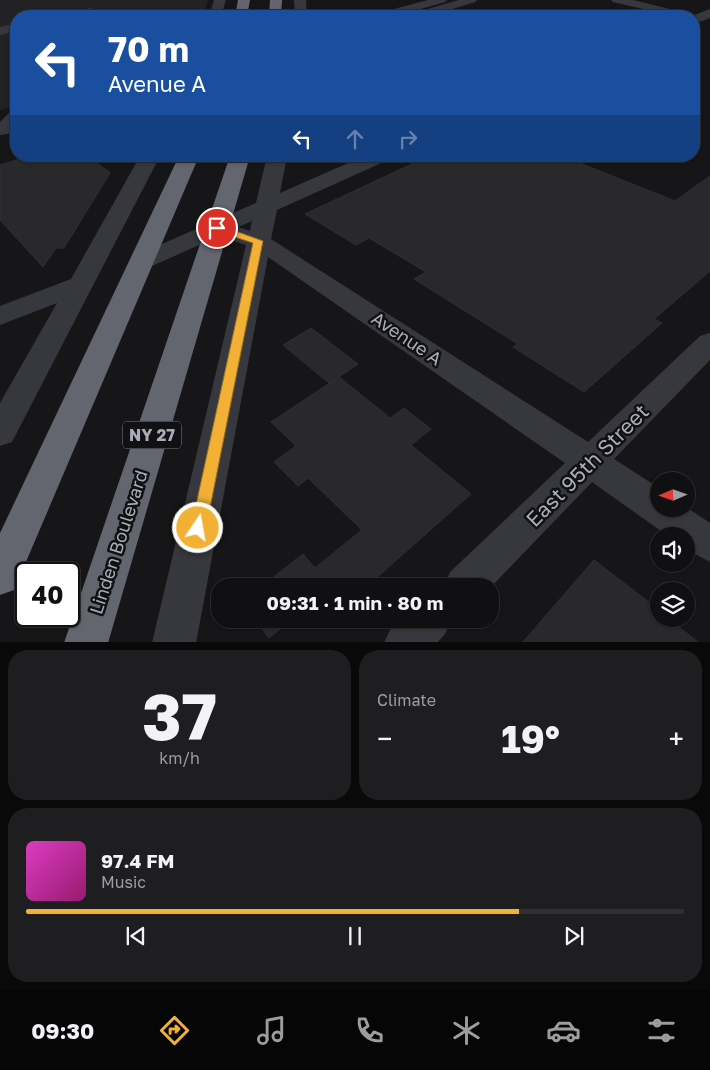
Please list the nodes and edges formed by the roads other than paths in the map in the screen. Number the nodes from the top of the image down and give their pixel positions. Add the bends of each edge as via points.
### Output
1 (441, 0) edge
2 (471, 0) edge
3 (617, 0) edge
4 (405, 10) edge
5 (437, 10) edge
6 (659, 10) edge
7 (147, 162) edge
8 (186, 162) edge
9 (239, 162) edge
10 (276, 162) edge
11 (367, 162) edge
12 (266, 207) junction
13 (217, 228) junction
14 (258, 241) junction
15 (141, 262) junction
16 (81, 284) junction
17 (0, 316) edge
18 (710, 343) edge
19 (0, 433) edge
20 (591, 462) junction
21 (650, 503) edge
22 (672, 518) edge
23 (710, 544) edge
24 (0, 576) edge
25 (472, 578) edge
26 (421, 628) edge
27 (86, 642) edge
28 (174, 642) edge
29 (406, 642) edge

1 - 4 street
2 - 5 street
3 - 6 street
7 - 16 street
8 - 15 highway
9 - 13 highway, Linden Boulevard / NY 27
10 - 12 street
11 - 12 street
12 - 13 street
12 - 14 street
13 - 14 street, Avenue A
13 - 15 street
13 - 27 highway, Linden Boulevard / NY 27
14 - 20 street, Avenue A
14 - 28 street
15 - 24 highway
16 - 17 street
16 - 19 street
18 - 20 street, East 95th Street
20 - 21 street, Avenue A
20 - 25 street, East 95th Street
22 - 23 street, Avenue A
26 - 29 street

